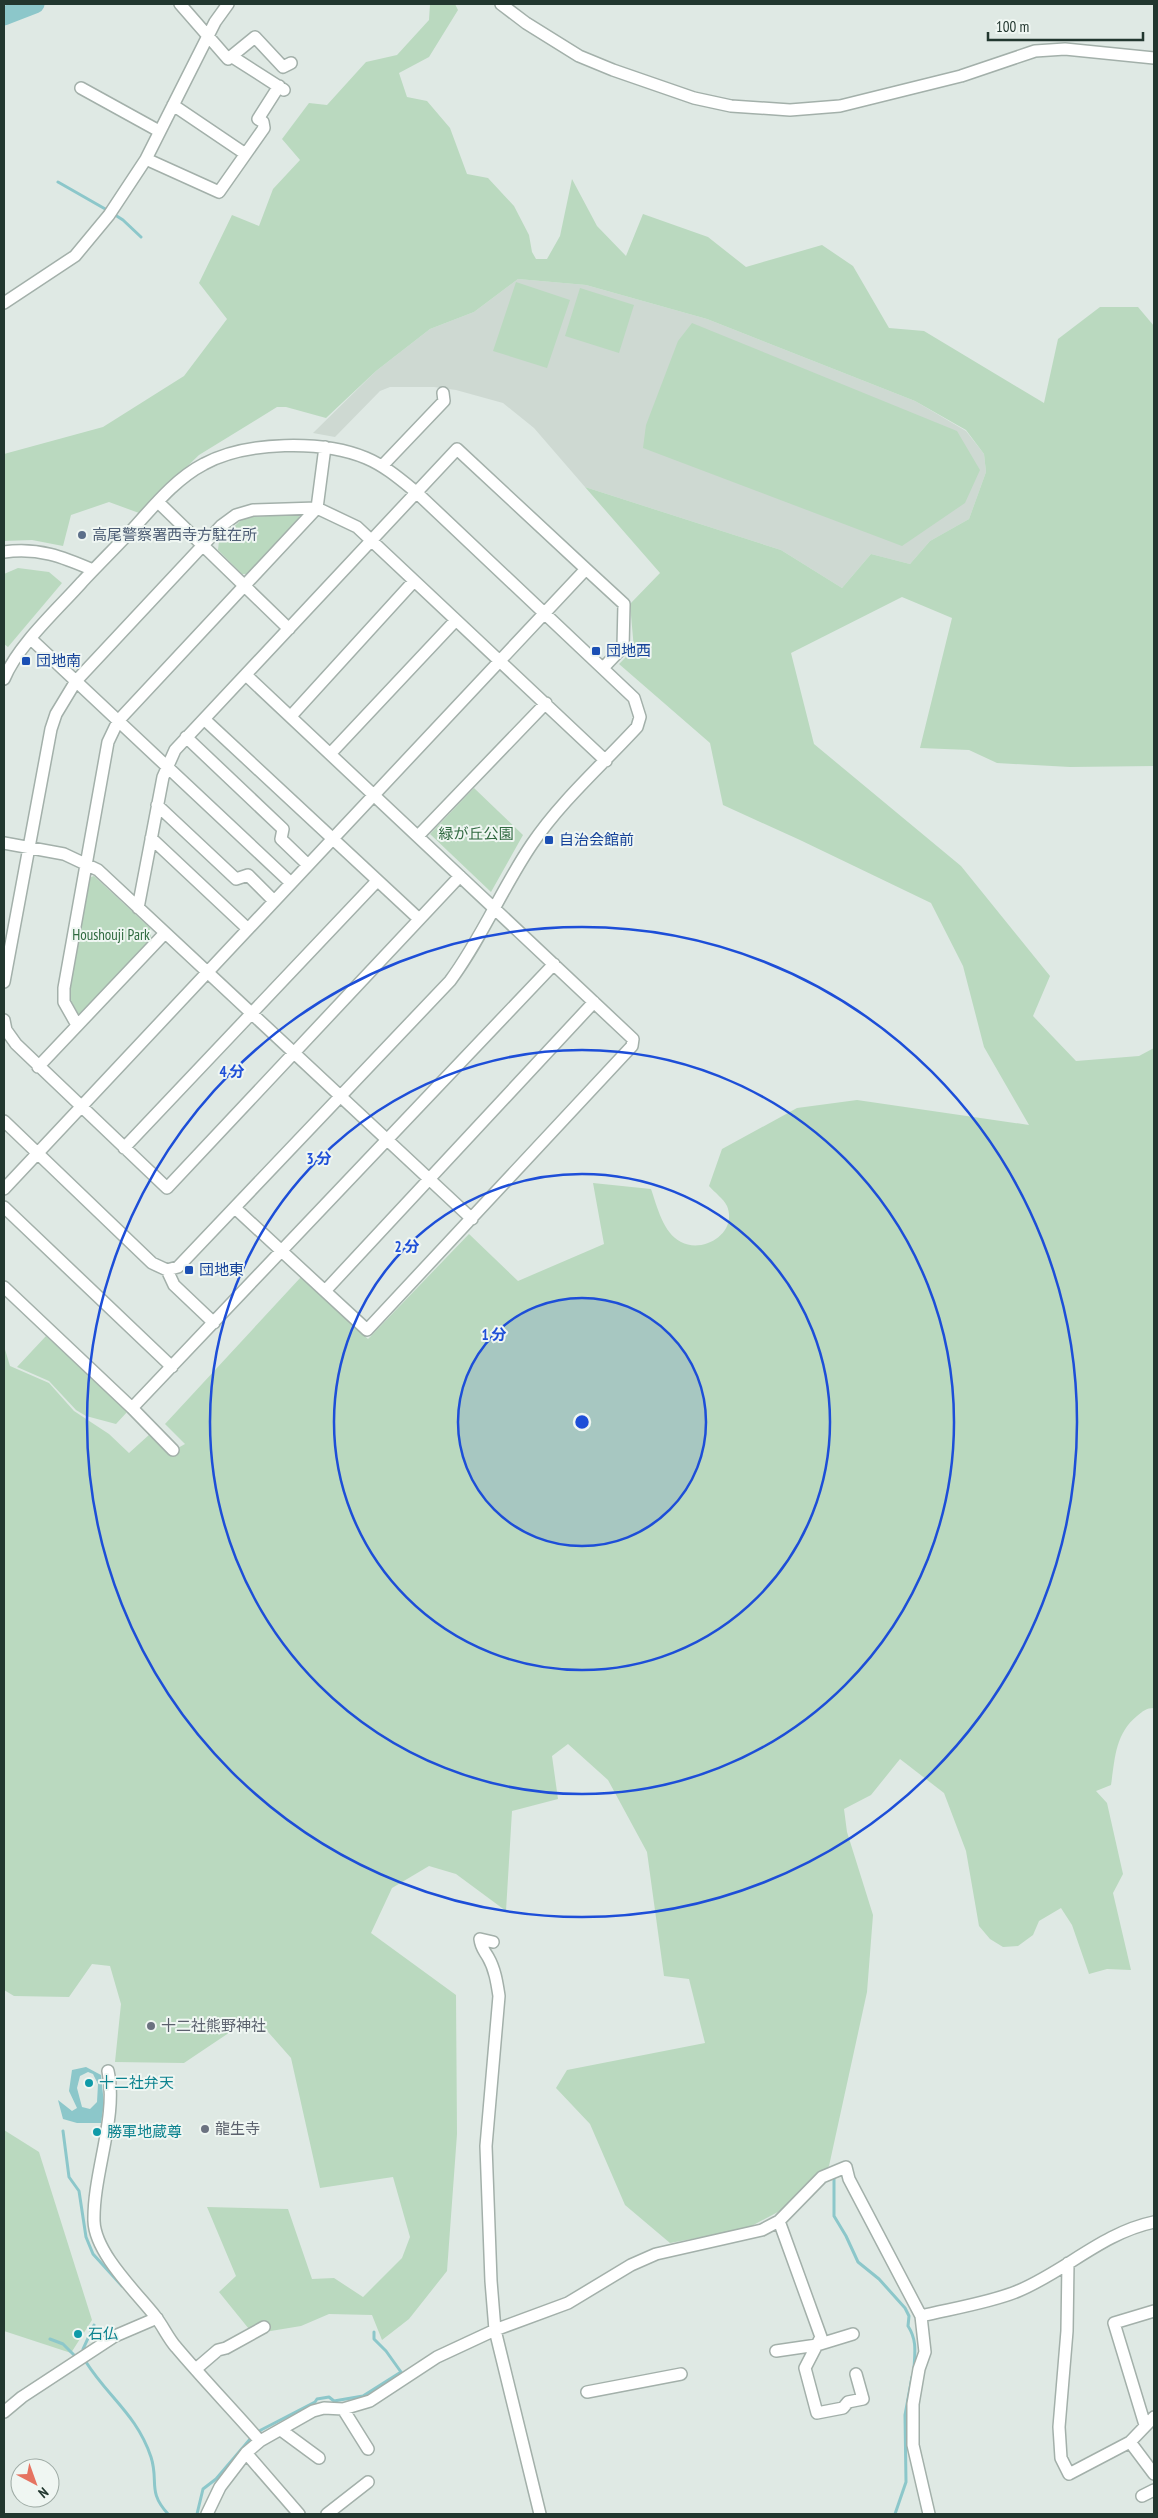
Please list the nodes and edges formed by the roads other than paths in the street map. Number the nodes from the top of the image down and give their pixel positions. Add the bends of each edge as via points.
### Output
1 (180, 4) edge
2 (228, 4) edge
3 (501, 4) edge
4 (209, 37) junction
5 (231, 56) junction
6 (1154, 58) edge
7 (291, 63) dead end
8 (81, 88) dead end
9 (173, 105) junction
10 (160, 131) junction
11 (244, 153) junction
12 (146, 159) junction
13 (5, 299) edge
14 (443, 393) dead end
15 (325, 447) junction
16 (382, 466) junction
17 (416, 492) junction
18 (158, 502) junction
19 (317, 508) junction
20 (371, 540) junction
21 (203, 545) junction
22 (4, 552) edge
23 (586, 569) junction
24 (93, 570) junction
25 (414, 581) junction
26 (245, 586) junction
27 (545, 614) junction
28 (456, 620) junction
29 (289, 628) junction
30 (31, 639) junction
31 (500, 661) junction
32 (603, 668) junction
33 (246, 675) junction
34 (4, 679) edge
35 (76, 681) junction
36 (546, 703) junction
37 (291, 716) junction
38 (204, 719) junction
39 (118, 721) junction
40 (186, 737) junction
41 (330, 754) junction
42 (606, 761) junction
43 (166, 766) junction
44 (375, 795) junction
45 (157, 805) junction
46 (418, 836) junction
47 (151, 838) junction
48 (332, 839) junction
49 (4, 843) edge
50 (29, 848) junction
51 (85, 862) junction
52 (308, 864) junction
53 (460, 876) junction
54 (376, 881) junction
55 (291, 883) junction
56 (274, 901) junction
57 (138, 908) junction
58 (494, 908) junction
59 (419, 919) junction
60 (248, 929) junction
61 (165, 933) junction
62 (6, 959) edge
63 (554, 964) junction
64 (208, 973) junction
65 (4, 982) edge
66 (594, 1002) junction
67 (251, 1013) junction
68 (4, 1020) edge
69 (77, 1025) junction
70 (294, 1053) junction
71 (38, 1066) junction
72 (340, 1096) junction
73 (80, 1107) junction
74 (4, 1121) edge
75 (386, 1139) junction
76 (124, 1148) junction
77 (38, 1153) junction
78 (429, 1179) junction
79 (4, 1189) edge
80 (4, 1207) edge
81 (235, 1208) junction
82 (472, 1219) junction
83 (281, 1251) junction
84 (167, 1270) junction
85 (4, 1287) edge
86 (325, 1291) junction
87 (214, 1323) junction
88 (172, 1367) junction
89 (132, 1408) junction
90 (173, 1450) dead end
91 (493, 1942) dead end
92 (108, 2071) dead end
93 (779, 2221) junction
94 (1154, 2222) edge
95 (1068, 2264) junction
96 (1154, 2311) edge
97 (921, 2316) junction
98 (157, 2318) junction
99 (264, 2327) dead end
100 (495, 2330) junction
101 (853, 2334) dead end
102 (817, 2345) junction
103 (776, 2351) dead end
104 (196, 2368) junction
105 (681, 2374) dead end
106 (856, 2374) dead end
107 (587, 2392) dead end
108 (343, 2409) junction
109 (4, 2412) edge
110 (1154, 2417) edge
111 (1146, 2425) junction
112 (280, 2430) junction
113 (259, 2440) junction
114 (1130, 2442) junction
115 (368, 2448) dead end
116 (246, 2453) junction
117 (319, 2458) dead end
118 (1154, 2474) edge
119 (368, 2482) dead end
120 (1154, 2490) edge
121 (1142, 2496) dead end
122 (207, 2514) edge
123 (299, 2514) edge
124 (327, 2514) edge
125 (540, 2514) edge
126 (929, 2514) edge

1 - 4 street
2 - 4 street
3 - 6 street via 579,56 694,98 731,106 790,110 840,106 961,76 1035,51 1065,49
4 - 5 street via 228,59
4 - 9 street
5 - 7 street via 255,38 283,67
5 - 11 street via 282,88 258,119 264,128
8 - 10 street
9 - 10 street
9 - 11 street
10 - 12 street
11 - 12 street via 217,193
12 - 13 street via 109,215 75,256
14 - 16 street via 444,402
15 - 16 street
15 - 18 street via 269,448 224,456 181,479
15 - 19 street
16 - 17 street
17 - 20 street
17 - 23 street via 457,449
17 - 27 street
18 - 21 street
18 - 24 street
19 - 20 street via 344,519
19 - 21 street via 254,510 236,515
19 - 26 street
20 - 25 street
20 - 29 street
21 - 26 street
21 - 35 street
22 - 24 street via 30,550 55,554
23 - 27 street
23 - 32 street via 624,604 623,647
24 - 30 street
25 - 28 street
25 - 37 street
26 - 29 street
26 - 39 street
27 - 31 street
27 - 32 street
28 - 31 street
28 - 41 street
29 - 33 street
30 - 34 street
30 - 35 street
31 - 36 street
31 - 44 street
32 - 42 street via 634,698 640,716 637,727
33 - 37 street
33 - 38 street
35 - 39 street
35 - 50 street via 51,729
36 - 42 street
36 - 46 street
37 - 41 street
38 - 40 street
38 - 48 street
39 - 43 street
39 - 51 street via 108,742
40 - 43 street
40 - 52 street via 283,829 281,839
41 - 44 street
42 - 58 street via 553,816
43 - 45 street
43 - 55 street
44 - 46 street
44 - 48 street
45 - 47 street
45 - 56 street via 236,879 248,875
46 - 53 street
47 - 57 street
47 - 60 street
48 - 52 street
48 - 54 street
49 - 50 street
50 - 51 street via 64,854
50 - 62 street
51 - 57 street
51 - 69 street via 64,988 64,1002
52 - 55 street
53 - 58 street
53 - 59 street
54 - 59 street
54 - 67 street
55 - 56 street
56 - 60 street
57 - 61 street
58 - 63 street
58 - 72 street via 450,981
59 - 70 street
60 - 64 street
61 - 64 street
61 - 69 street
62 - 65 street
63 - 66 street
63 - 75 street
64 - 67 street
64 - 73 street
66 - 78 street
66 - 82 street via 633,1039 632,1046
67 - 70 street
67 - 76 street
68 - 71 street via 6,1030 16,1044
69 - 71 street
70 - 72 street
70 - 76 street via 167,1188
71 - 73 street
72 - 75 street
72 - 81 street
73 - 76 street
73 - 77 street
74 - 77 street
75 - 78 street
75 - 83 street
77 - 79 street
77 - 84 street via 152,1263
78 - 82 street
78 - 86 street
80 - 88 street
81 - 83 street
81 - 84 street via 178,1267
82 - 86 street via 367,1330
83 - 86 street
83 - 87 street
84 - 87 street via 174,1285
85 - 89 street
87 - 88 street
88 - 89 street
89 - 90 street
91 - 100 street via 480,1939 481,1948 496,1976 499,1996 486,2146
92 - 98 street via 110,2118 97,2178 94,2224 105,2252
93 - 97 street via 811,2185 846,2167 849,2179
93 - 100 street via 762,2230 656,2254 631,2265 568,2304
93 - 102 street via 821,2337
94 - 95 street via 1114,2235
95 - 97 street via 1017,2292
95 - 114 street via 1067,2330 1059,2427 1061,2458 1069,2474
96 - 111 street via 1114,2323
97 - 126 street via 925,2352 913,2404 913,2446
98 - 104 street via 176,2347
98 - 109 street via 115,2336
99 - 104 street via 218,2350
100 - 108 street via 437,2357 370,2401
100 - 125 street
101 - 102 street
102 - 103 street
102 - 106 street via 805,2368 817,2413 843,2408 848,2402 863,2399
104 - 113 street
105 - 107 street
108 - 112 street via 313,2411
108 - 115 street
110 - 111 street
111 - 114 street
112 - 113 street
112 - 117 street
113 - 116 street
114 - 118 street
116 - 122 street via 220,2487
116 - 123 street
119 - 124 street
120 - 121 street

